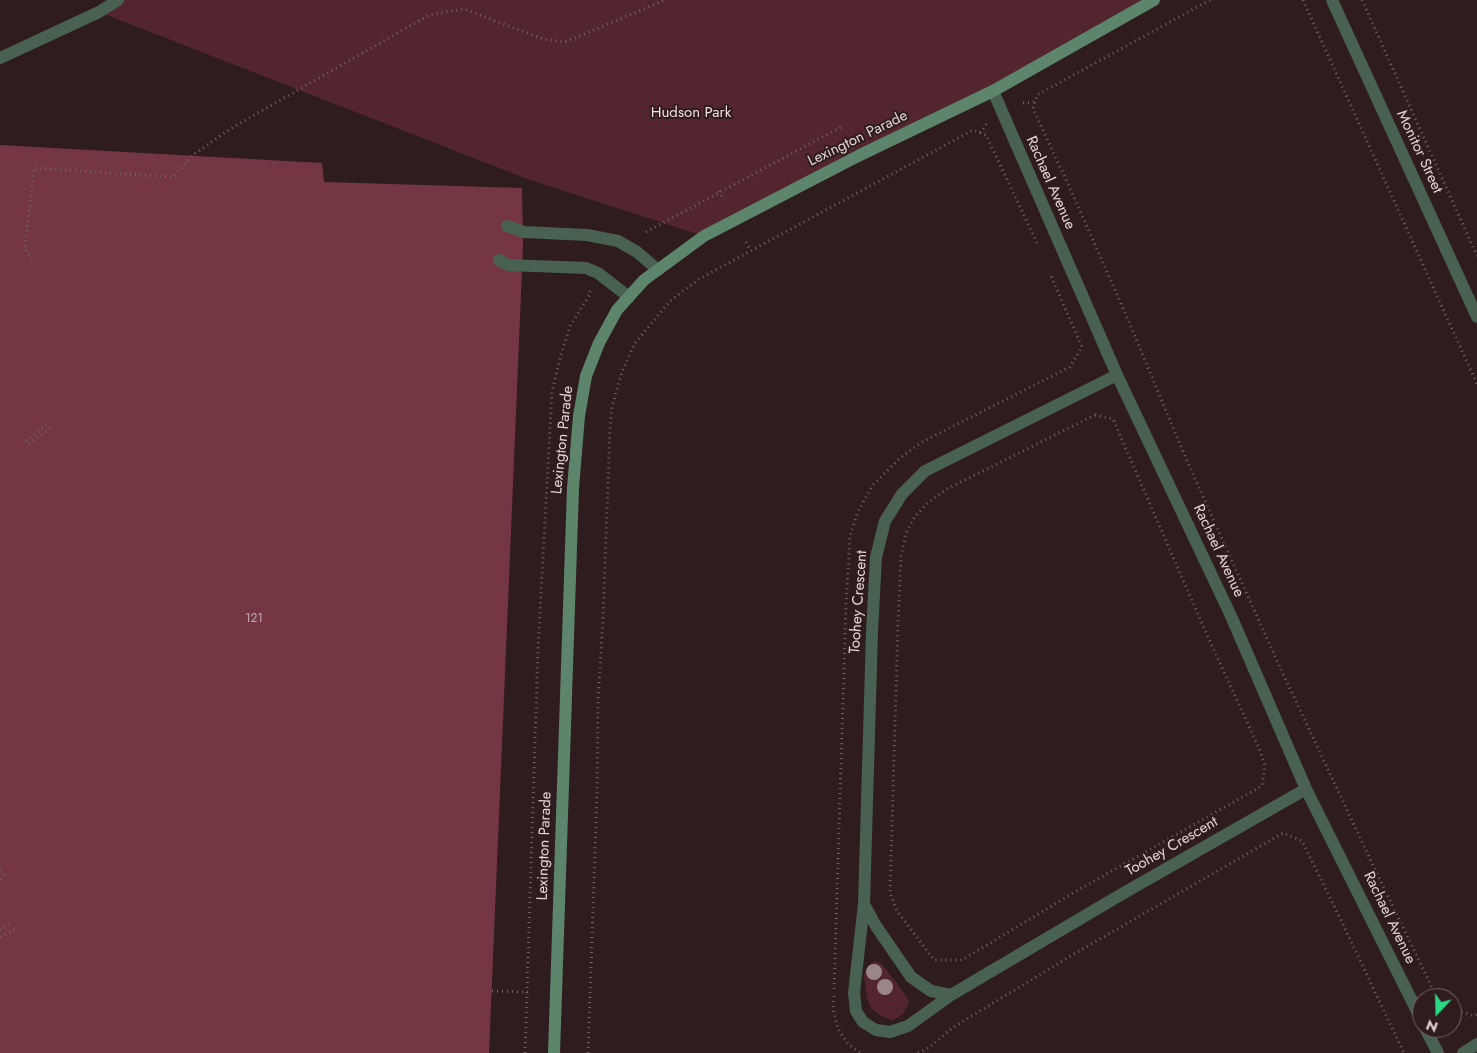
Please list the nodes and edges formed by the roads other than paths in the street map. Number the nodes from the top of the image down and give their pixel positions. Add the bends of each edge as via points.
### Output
1 (118, 0) edge
2 (1154, 0) edge
3 (1332, 0) edge
4 (0, 58) edge
5 (992, 91) junction
6 (507, 226) dead end
7 (499, 260) dead end
8 (658, 270) junction
9 (629, 297) junction
10 (1477, 317) edge
11 (1117, 375) junction
12 (1306, 789) junction
13 (864, 904) junction
14 (951, 995) junction
15 (1412, 1001) edge
16 (1431, 1038) edge
17 (1477, 1044) edge
18 (554, 1053) edge
19 (1438, 1053) edge
20 (1463, 1053) edge

1 - 4 street
2 - 5 main road, Lexington Parade
3 - 10 street, Monitor Street
5 - 8 main road, Lexington Parade via 704,236
5 - 11 street, Rachael Avenue
6 - 8 street via 524,232 587,235 618,241 638,252
7 - 9 street via 508,265 586,268 598,273
8 - 9 main road, Lexington Parade
9 - 18 main road, Lexington Parade via 617,310 599,343 586,376 579,416
11 - 12 street, Rachael Avenue via 1231,616
11 - 13 street, Toohey Crescent via 925,471 902,494 885,522 876,557
12 - 14 street, Toohey Crescent
12 - 15 street, Rachael Avenue
13 - 14 street via 911,977 932,991
13 - 14 street, Toohey Crescent via 854,993 856,1011 863,1022 876,1030 890,1032 908,1026
16 - 19 street
17 - 20 street

